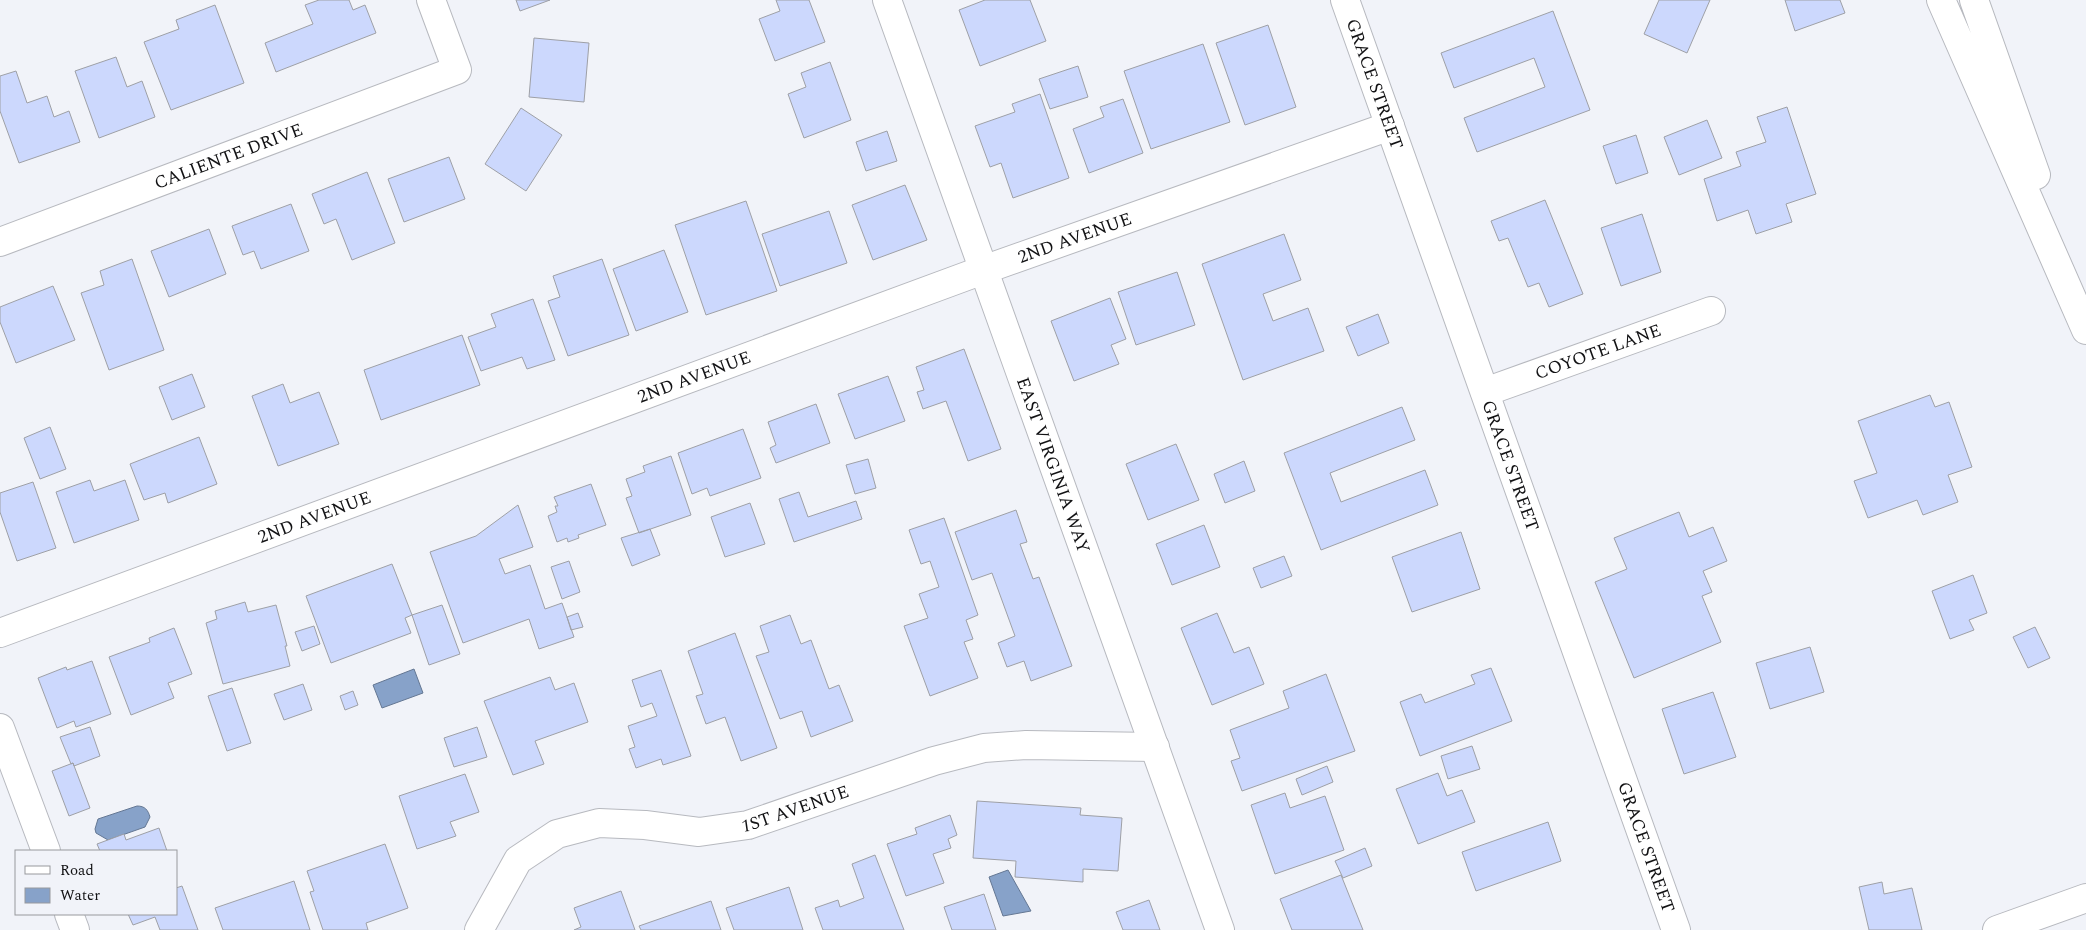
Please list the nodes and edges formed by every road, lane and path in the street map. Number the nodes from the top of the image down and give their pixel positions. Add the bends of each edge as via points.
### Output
1 (431, 0) edge
2 (887, 0) edge
3 (1345, 0) edge
4 (1941, 0) edge
5 (1974, 0) edge
6 (1390, 126) junction
7 (0, 242) edge
8 (983, 270) junction
9 (1711, 311) dead end
10 (2086, 317) edge
11 (2086, 330) edge
12 (1485, 392) junction
13 (0, 633) edge
14 (0, 728) edge
15 (1155, 747) junction
16 (46, 850) edge
17 (2086, 898) edge
18 (69, 915) edge
19 (74, 930) edge
20 (479, 930) edge
21 (1220, 930) edge
22 (1676, 930) edge
23 (1997, 930) edge

1 - 7 main road, CALIENTE DRIVE via 456,70
2 - 8 main road, EAST VIRGINIA WAY
3 - 6 main road, GRACE STREET
4 - 11 main road
5 - 10 main road
6 - 8 main road, 2ND AVENUE
6 - 12 main road, GRACE STREET
8 - 13 main road, 2ND AVENUE
8 - 15 main road, EAST VIRGINIA WAY
9 - 12 main road, COYOTE LANE
12 - 22 main road, GRACE STREET
14 - 16 main road
15 - 20 main road, 1ST AVENUE via 1026,745 984,748 934,761 748,825 699,832 645,825 599,824 557,834 518,860
15 - 21 main road, EAST VIRGINIA WAY
17 - 23 main road
18 - 19 main road

